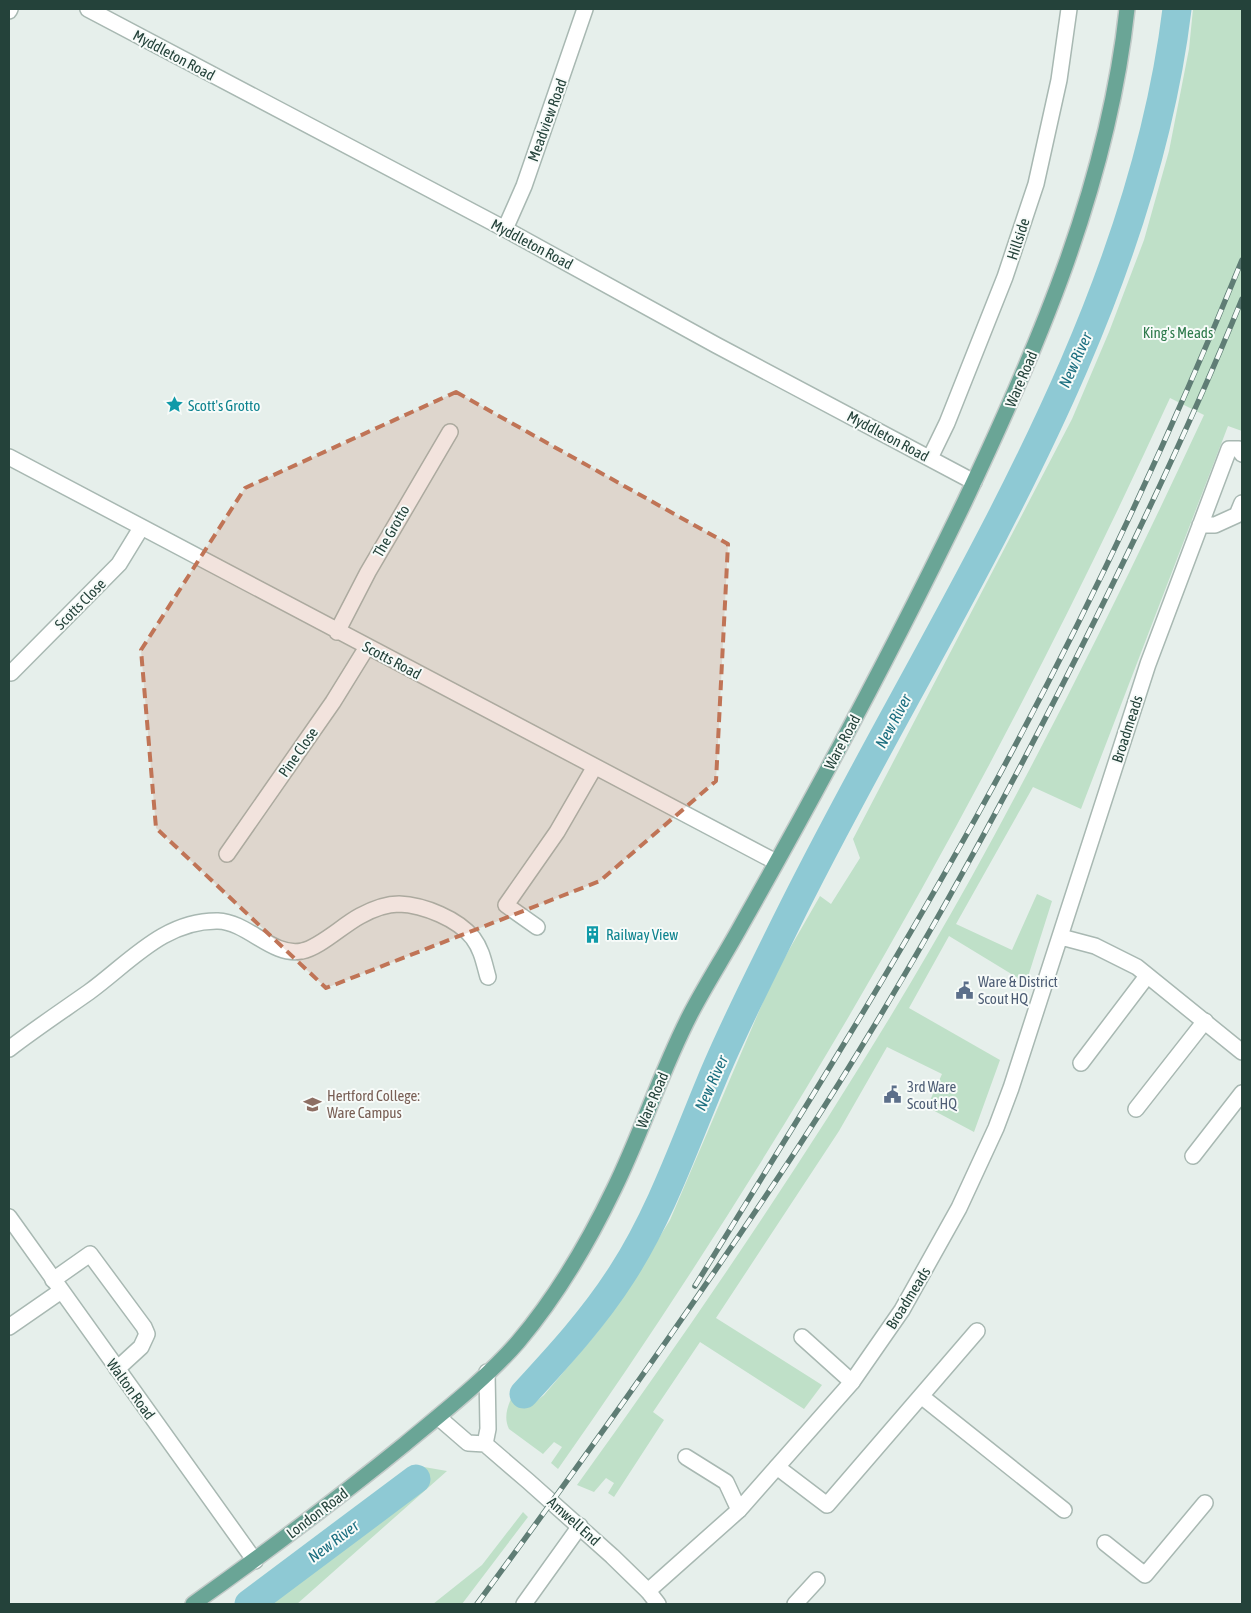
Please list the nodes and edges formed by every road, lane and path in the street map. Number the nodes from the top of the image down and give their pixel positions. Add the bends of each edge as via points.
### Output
1 (88, 9) edge
2 (585, 9) edge
3 (1069, 9) edge
4 (1127, 9) edge
5 (505, 229) junction
6 (450, 432) dead end
7 (1242, 454) edge
8 (9, 457) edge
9 (930, 458) junction
10 (974, 482) junction
11 (1242, 503) edge
12 (1200, 524) junction
13 (141, 528) junction
14 (337, 632) junction
15 (368, 647) junction
16 (11, 674) dead end
17 (594, 768) junction
18 (227, 854) dead end
19 (776, 862) junction
20 (537, 928) dead end
21 (1061, 937) junction
22 (1147, 976) junction
23 (488, 977) dead end
24 (1205, 1022) junction
25 (9, 1049) edge
26 (1242, 1052) edge
27 (1081, 1063) dead end
28 (1242, 1093) edge
29 (1136, 1109) dead end
30 (1193, 1156) dead end
31 (9, 1217) edge
32 (57, 1286) junction
33 (9, 1327) edge
34 (977, 1331) dead end
35 (802, 1337) dead end
36 (117, 1369) junction
37 (487, 1372) junction
38 (852, 1382) junction
39 (921, 1396) junction
40 (438, 1417) junction
41 (485, 1444) junction
42 (686, 1457) dead end
43 (777, 1467) junction
44 (1205, 1503) dead end
45 (739, 1510) junction
46 (1064, 1510) dead end
47 (580, 1526) junction
48 (1105, 1543) dead end
49 (255, 1561) junction
50 (817, 1580) dead end
51 (648, 1591) junction
52 (192, 1604) edge
53 (524, 1604) edge
54 (658, 1604) edge
55 (795, 1604) edge

1 - 5 street, Myddleton Road
2 - 5 street, Meadview Road via 524,186
3 - 9 street, Hillside via 1050,125 1036,184 1005,277
4 - 10 main road, Ware Road via 1114,97 1093,182 1068,261 1020,384
5 - 9 street, Myddleton Road
6 - 14 street, The Grotto via 368,572
7 - 12 street, Broadmeads via 1239,449 1229,449
8 - 13 street, Scotts Road
9 - 10 street, Myddleton Road
10 - 19 main road, Ware Road via 914,608
11 - 12 street via 1237,515 1215,525
12 - 21 street, Broadmeads via 1148,664
13 - 14 street, Scotts Road
13 - 16 street, Scotts Close via 119,564
14 - 15 street, Scotts Road
15 - 17 street, Scotts Road
15 - 18 street, Pine Close
17 - 19 street, Scotts Road
17 - 20 street via 557,832 506,904
19 - 37 main road, Ware Road via 688,1019 615,1188 583,1250 552,1299 516,1345
21 - 22 street via 1112,954
21 - 38 street, Broadmeads via 1011,1088 977,1172 902,1310
22 - 24 street
22 - 27 street
23 - 25 street via 481,951 464,929 428,911 399,904 362,915 303,951 279,948 233,924 207,922 168,932
24 - 26 street
24 - 29 street
28 - 30 street
31 - 32 street, Walton Road
32 - 33 street
32 - 36 street, Walton Road
32 - 36 street via 90,1254 144,1327 147,1334 141,1347
34 - 39 street
35 - 38 street
36 - 49 street, Walton Road
37 - 40 main road, Ware Road
37 - 41 street via 488,1429
38 - 43 street, Broadmeads
39 - 43 street via 827,1505
39 - 46 street
40 - 41 street, Amwell End via 468,1443
40 - 49 main road, London Road
41 - 47 street, Amwell End
42 - 45 street via 726,1482
43 - 45 street, Broadmeads
44 - 48 street via 1145,1575
45 - 51 street, Broadmeads
47 - 51 street, Amwell End
47 - 53 street
49 - 52 main road, London Road
50 - 55 street
51 - 54 street, Amwell End

